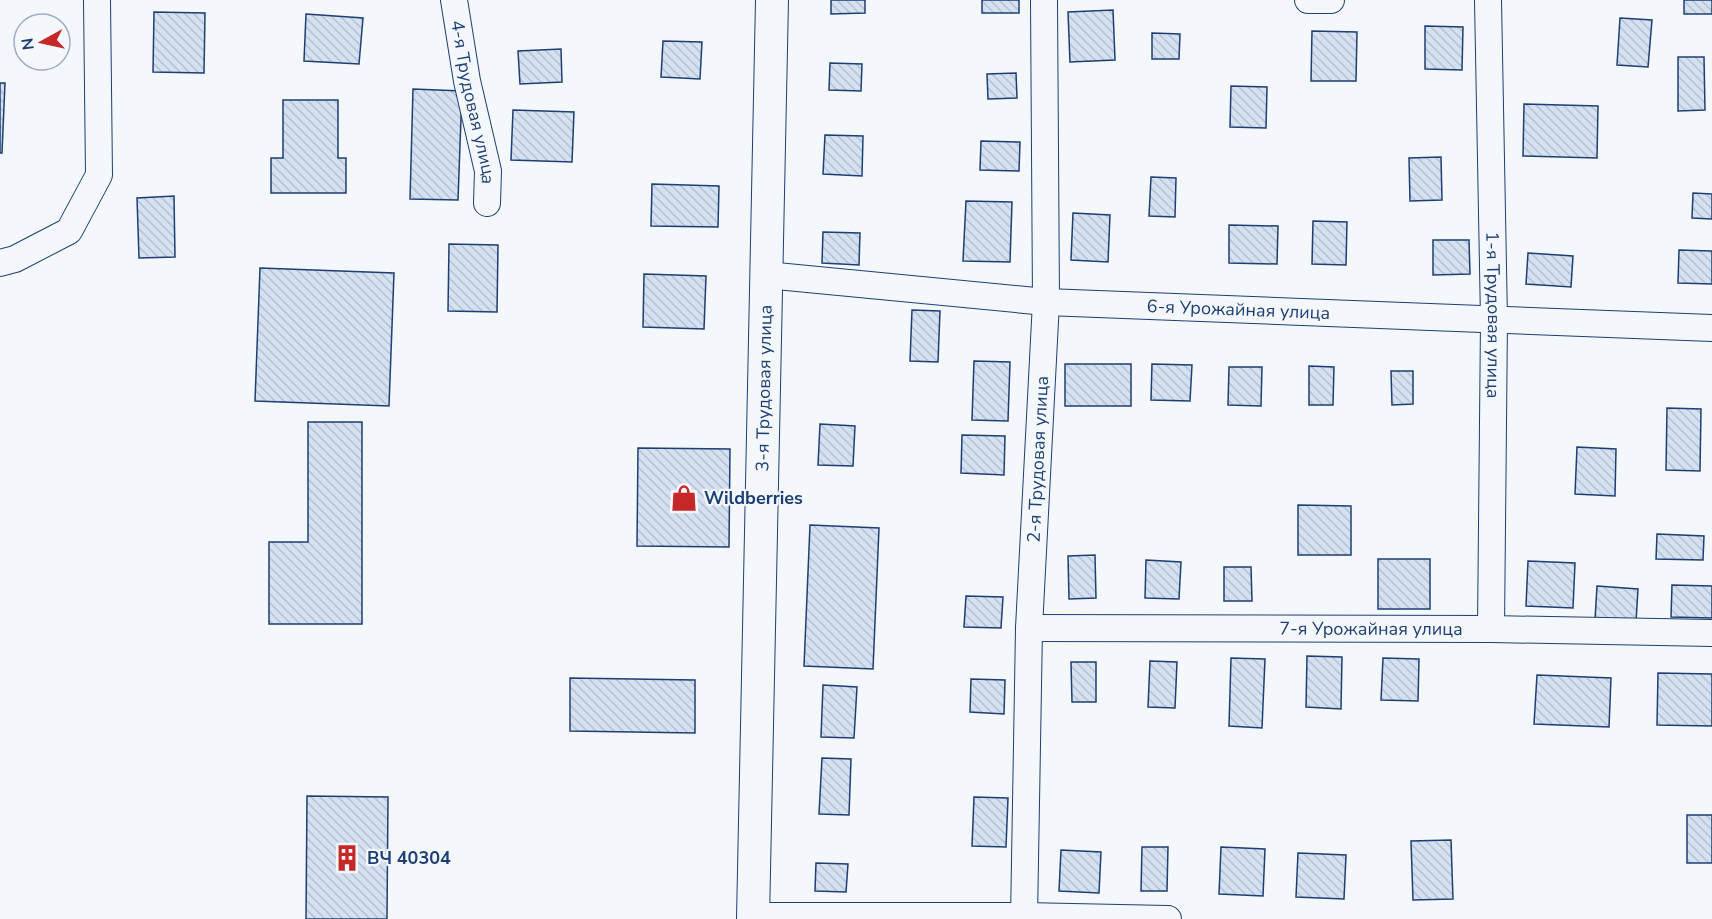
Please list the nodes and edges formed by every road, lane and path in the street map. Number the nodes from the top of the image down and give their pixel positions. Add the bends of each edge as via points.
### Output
1 (97, 0) edge
2 (454, 0) edge
3 (772, 0) edge
4 (1044, 0) edge
5 (1308, 0) edge
6 (1331, 0) edge
7 (1488, 0) edge
8 (488, 203) dead end
9 (0, 263) edge
10 (766, 275) junction
11 (1046, 302) junction
12 (1494, 320) junction
13 (1712, 328) edge
14 (1029, 628) junction
15 (1491, 629) junction
16 (1712, 633) edge
17 (1024, 917) edge
18 (753, 918) edge
19 (1168, 919) edge

1 - 9 street via 99,175 69,231
2 - 8 street, 4-я Трудовая улица via 467,81 488,171
3 - 10 street, 3-я Трудовая улица
4 - 11 street, 2-я Трудовая улица
5 - 6 street
7 - 12 street, 1-я Трудовая улица
10 - 11 street, 6-я Урожайная улица
10 - 18 street, 3-я Трудовая улица
11 - 12 street, 6-я Урожайная улица
11 - 14 street, 2-я Трудовая улица
12 - 13 street, 6-я Урожайная улица
12 - 15 street, 1-я Трудовая улица
14 - 15 street, 7-я Урожайная улица
14 - 17 street, 2-я Трудовая улица
15 - 16 street, 7-я Урожайная улица
17 - 18 street
17 - 19 street

